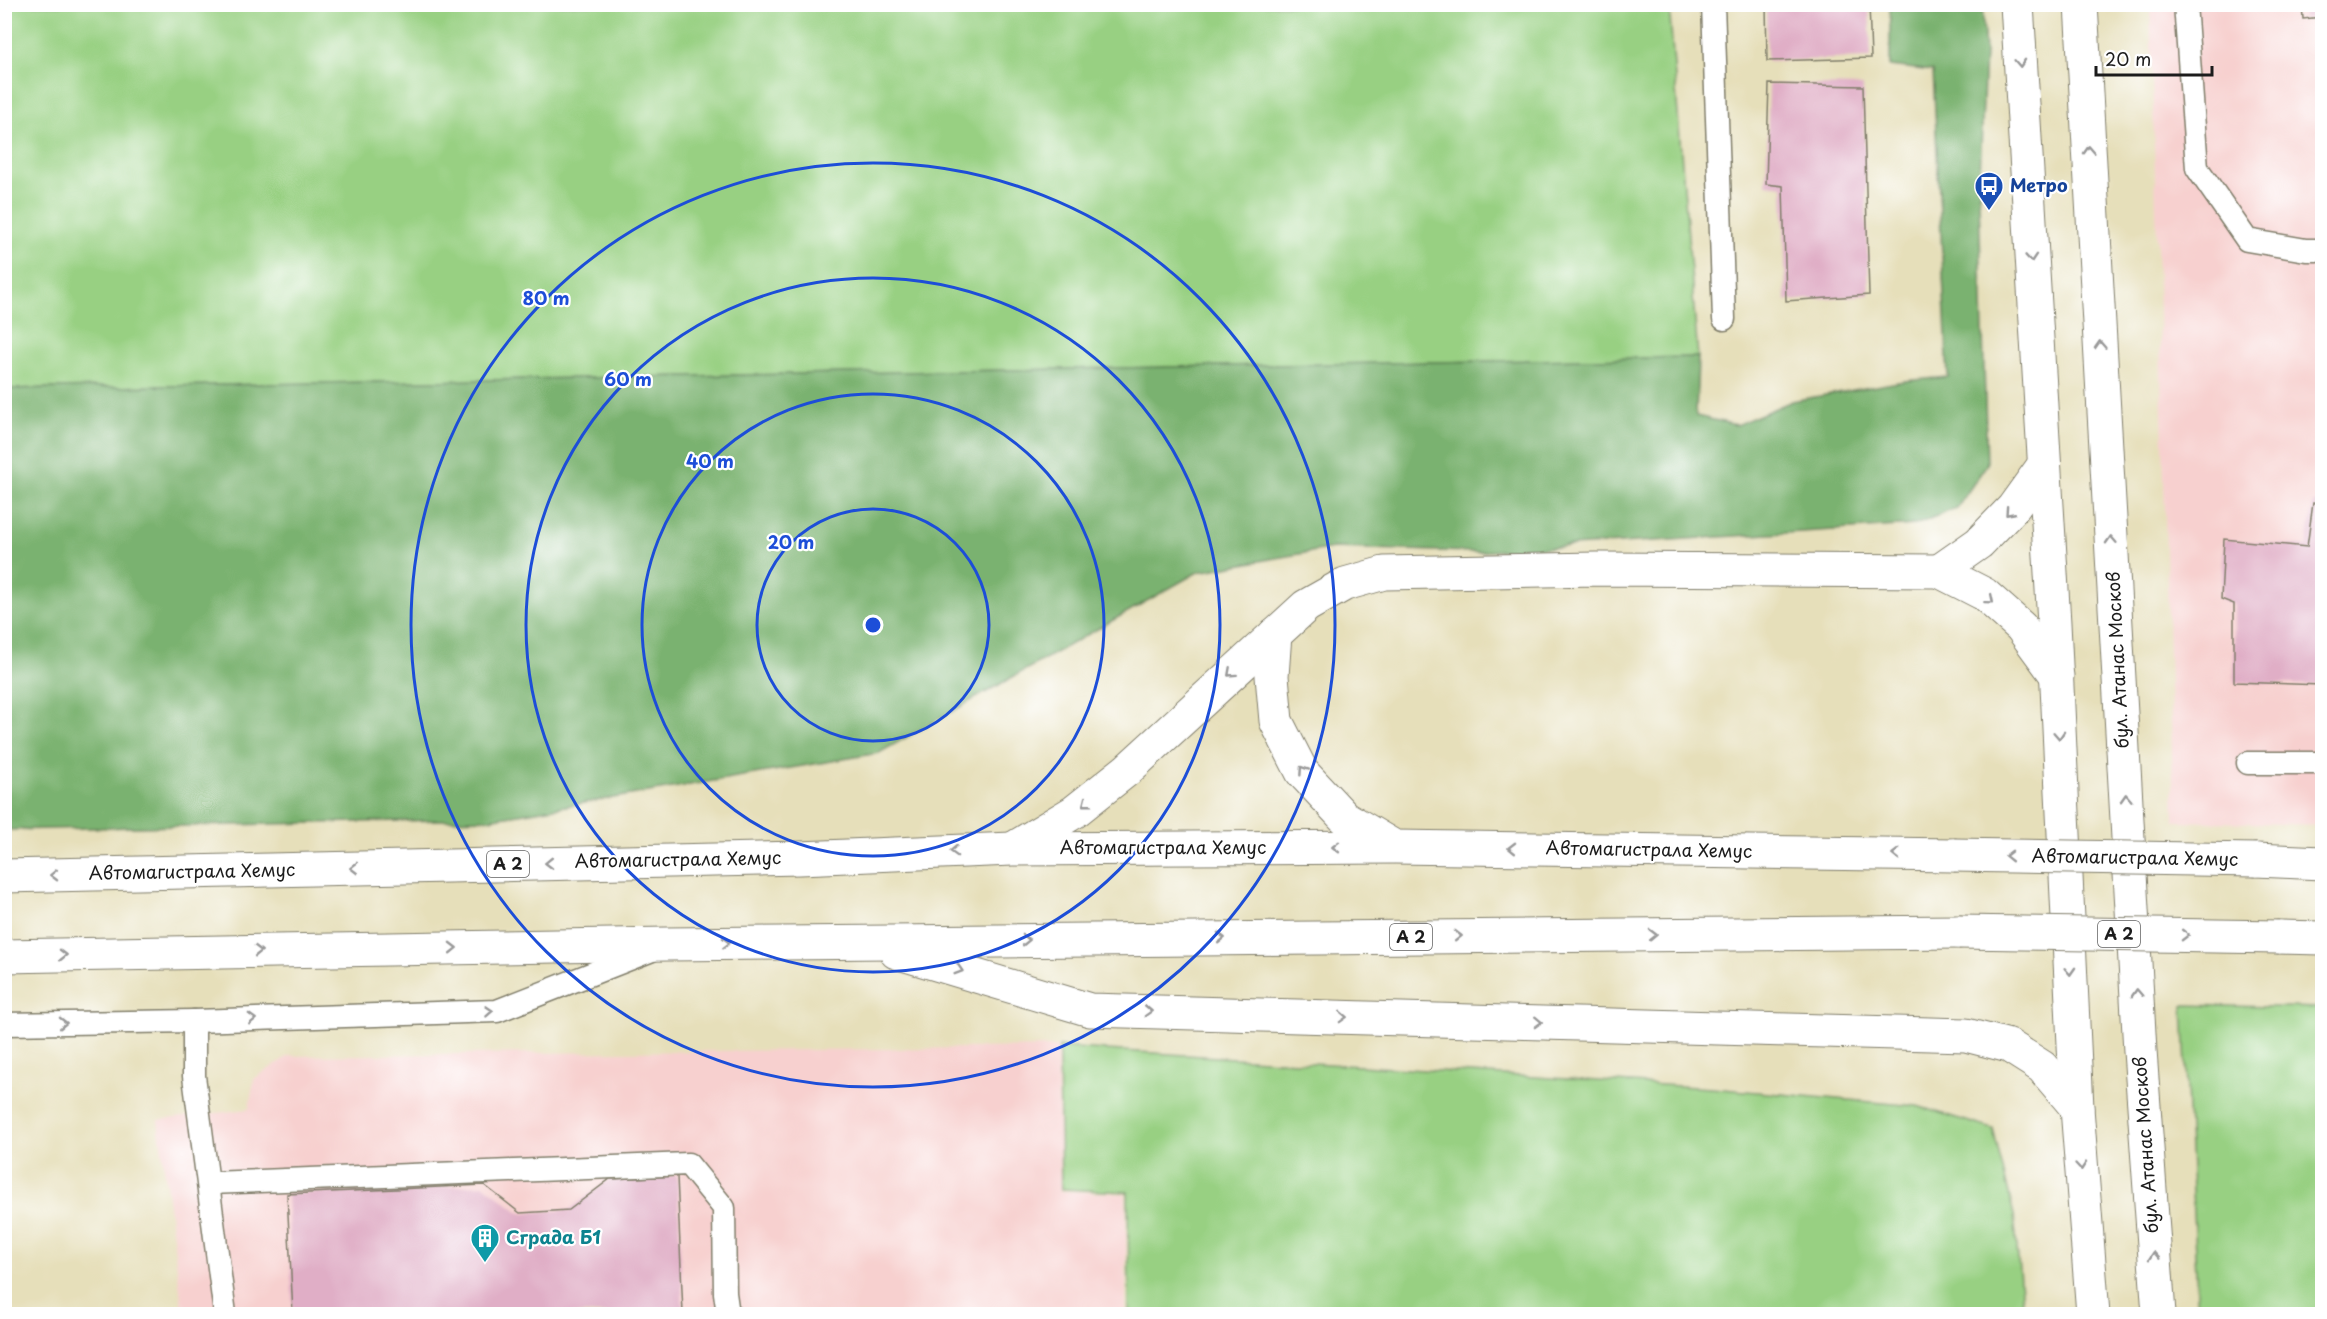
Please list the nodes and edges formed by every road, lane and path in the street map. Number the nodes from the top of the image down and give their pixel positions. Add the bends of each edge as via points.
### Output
1 (1713, 4) edge
2 (2017, 4) edge
3 (2081, 4) edge
4 (2185, 4) edge
5 (2322, 250) edge
6 (1724, 319) dead end
7 (2044, 465) junction
8 (1939, 571) junction
9 (1275, 634) junction
10 (2056, 676) junction
11 (2248, 763) dead end
12 (2322, 763) edge
13 (1395, 847) junction
14 (1012, 849) junction
15 (2322, 862) edge
16 (4, 876) edge
17 (2322, 938) edge
18 (863, 942) junction
19 (667, 944) junction
20 (4, 956) edge
21 (194, 1021) junction
22 (4, 1024) edge
23 (2077, 1108) junction
24 (210, 1183) junction
25 (225, 1314) edge
26 (728, 1314) edge
27 (2093, 1314) edge
28 (2158, 1314) edge

1 - 6 lane
2 -> 7 main road
28 -> 3 main road, бул. Атанас Москов
4 - 5 lane via 2198,168 2247,240
7 -> 8 main road via 2013,508 1979,543
7 - 10 main road
8 - 9 main road via 1596,569 1384,573 1345,584 1306,606
8 -> 10 main road via 1984,594 2021,627
13 -> 9 main road via 1344,817 1302,772 1276,721 1272,676
9 -> 14 main road via 1127,770 1074,812
10 -> 23 main road
11 - 12 lane
13 -> 14 main road, Автомагистрала Хемус / A 2
15 -> 13 main road, Автомагистрала Хемус / A 2, bridge
14 -> 16 main road, Автомагистрала Хемус / A 2 via 800,858
18 -> 17 main road, A 2, bridge via 1959,932
19 -> 18 main road, A 2
18 -> 23 main road via 1090,1010 1966,1035 2009,1046 2042,1067
20 -> 19 main road, A 2
21 -> 19 lane via 497,1011
22 -> 21 lane
21 - 24 lane via 194,1076
23 -> 27 main road
24 - 25 lane
24 - 26 lane via 688,1164 724,1208

